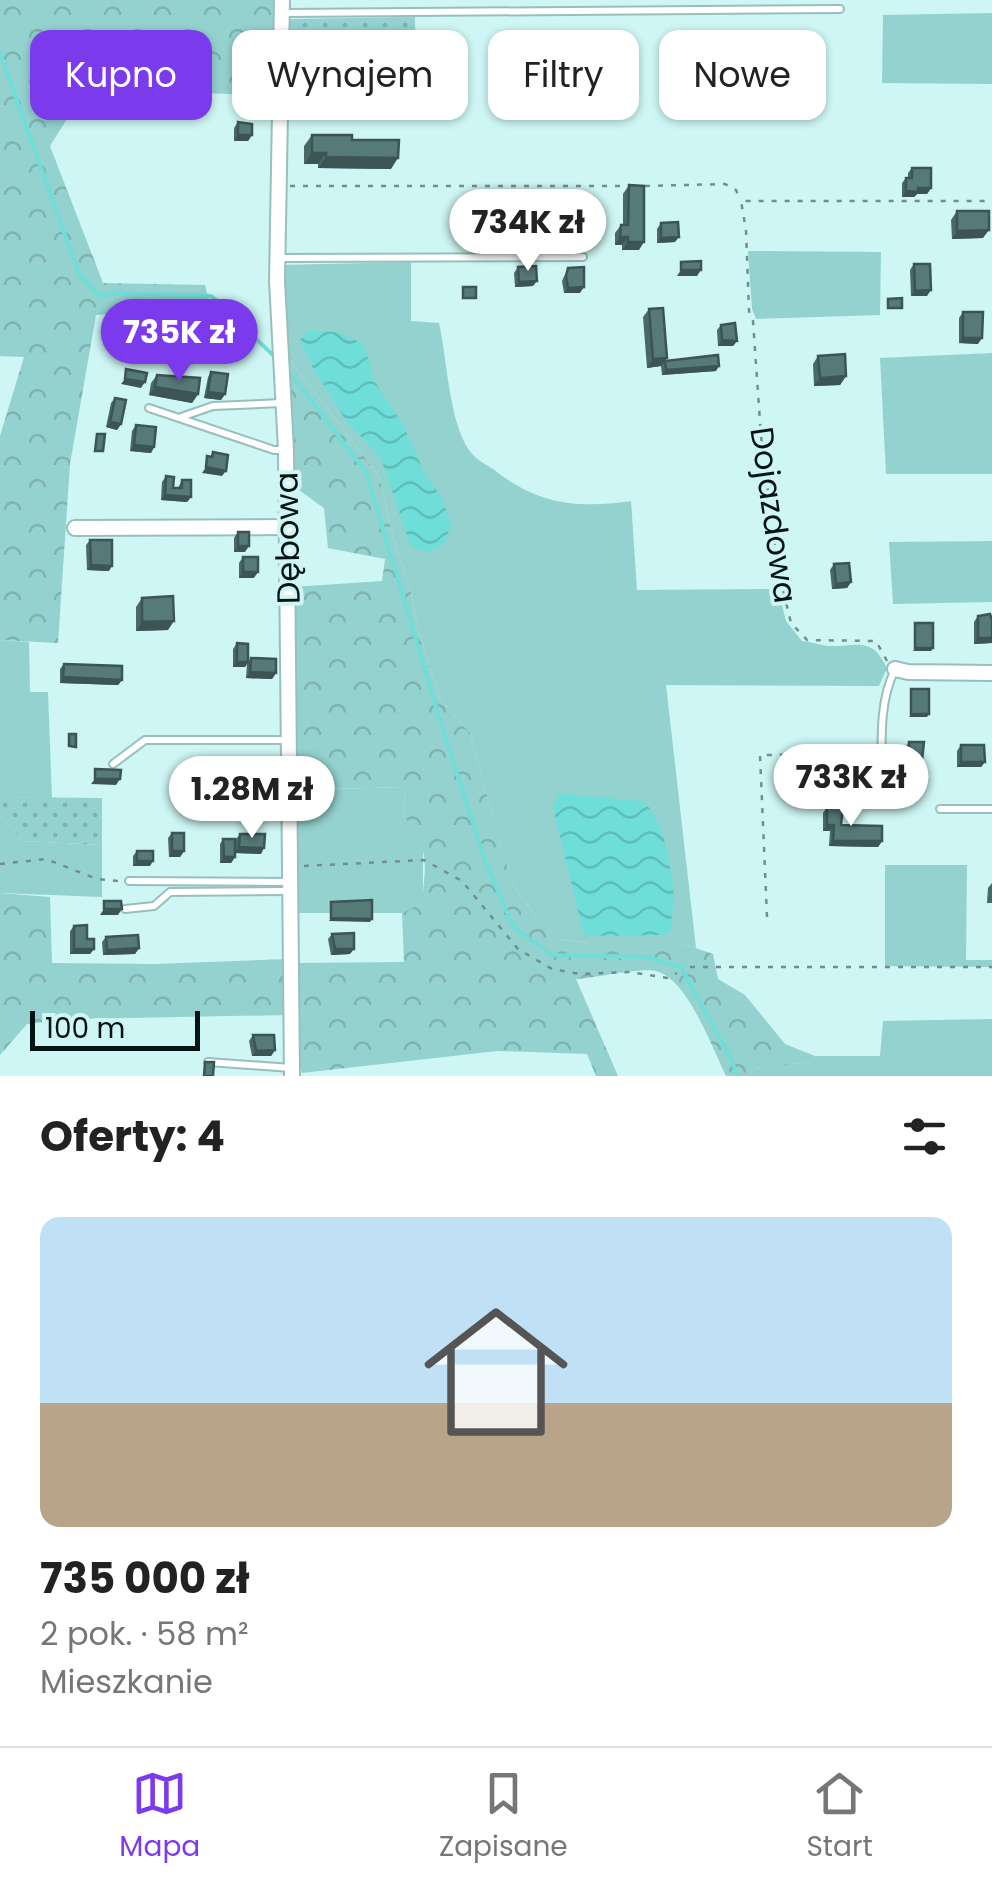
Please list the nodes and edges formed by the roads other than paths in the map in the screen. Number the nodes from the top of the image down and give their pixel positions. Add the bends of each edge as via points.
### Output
1 (283, 6) edge
2 (840, 10) dead end
3 (583, 257) dead end
4 (278, 258) junction
5 (283, 403) junction
6 (149, 408) dead end
7 (178, 418) junction
8 (286, 450) junction
9 (286, 527) junction
10 (75, 528) dead end
11 (895, 668) joint
12 (992, 673) edge
13 (289, 740) junction
14 (113, 764) dead end
15 (882, 798) dead end
16 (940, 810) dead end
17 (992, 810) edge
18 (291, 879) junction
19 (128, 881) road end
20 (125, 910) edge
21 (208, 1062) edge
22 (292, 1072) edge

1 - 2 lane
1 - 4 street, Dębowa
3 - 4 lane
4 - 5 street, Dębowa
5 - 7 lane via 213,406
5 - 8 street, Dębowa
6 - 7 lane
7 - 8 lane
8 - 9 street, Dębowa
9 - 10 street
9 - 13 street, Dębowa
11 - 12 street
11 - 15 lane via 884,701
13 - 14 lane via 145,740
13 - 18 street, Dębowa
16 - 17 lane
18 - 19 lane
18 - 20 lane via 170,892 154,906
18 - 22 street, Dębowa
21 - 22 lane

